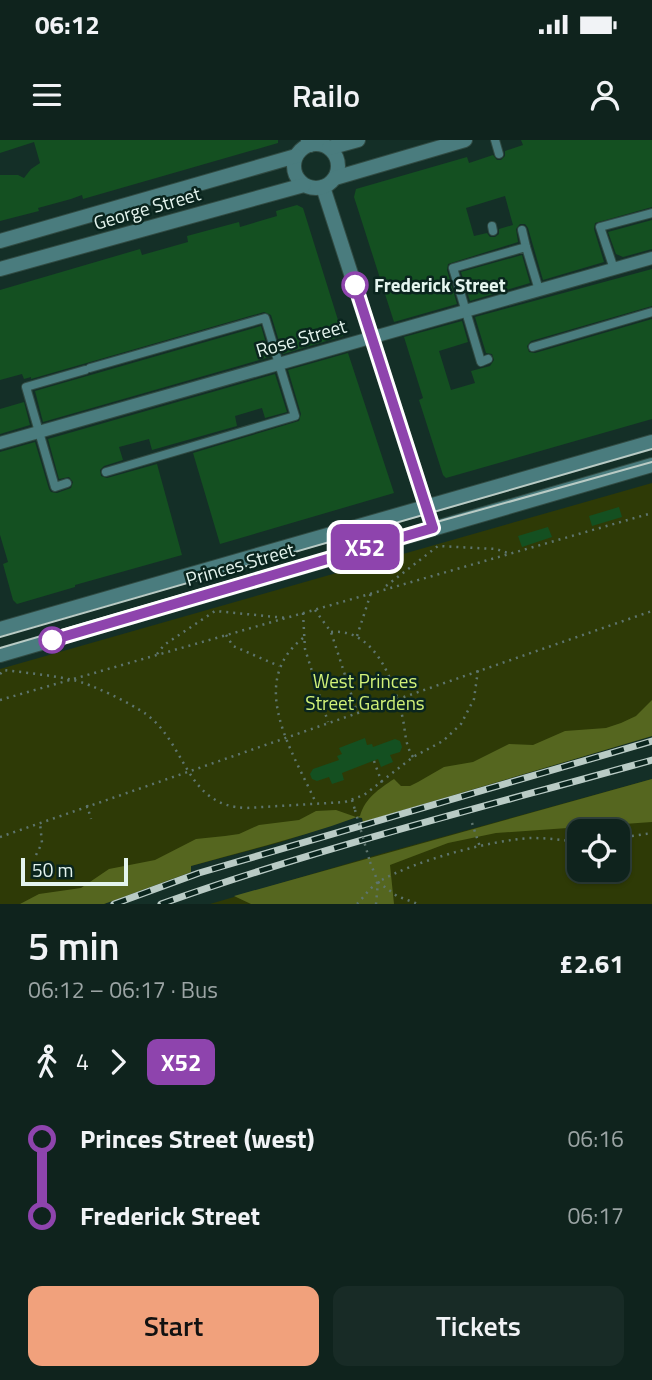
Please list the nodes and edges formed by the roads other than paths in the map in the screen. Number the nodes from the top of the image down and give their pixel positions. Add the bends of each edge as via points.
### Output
1 (358, 140) edge
2 (465, 140) edge
3 (495, 140) edge
4 (309, 142) edge
5 (329, 148) junction
6 (499, 153) dead end
7 (296, 156) junction
8 (335, 178) junction
9 (304, 185) junction
10 (323, 187) junction
11 (652, 213) edge
12 (522, 230) dead end
13 (0, 241) edge
14 (527, 247) junction
15 (652, 258) edge
16 (0, 269) edge
17 (614, 269) junction
18 (539, 290) junction
19 (466, 311) junction
20 (652, 312) edge
21 (372, 338) junction
22 (533, 346) dead end
23 (488, 359) dead end
24 (279, 364) junction
25 (39, 432) junction
26 (652, 442) edge
27 (0, 443) edge
28 (652, 465) edge
29 (106, 472) dead end
30 (67, 483) dead end
31 (427, 506) junction
32 (433, 528) junction
33 (0, 629) edge
34 (0, 655) edge

1 - 5 street, George Street
2 - 8 street
3 - 6 lane
4 - 5 street, George Street
4 - 7 street, George Street
5 - 8 street via 338,162
7 - 9 street via 295,175
7 - 13 street, George Street
8 - 10 street
9 - 10 street, George Street
9 - 16 street, George Street
10 - 21 street
11 - 17 lane via 600,228
12 - 14 lane
14 - 18 lane
14 - 19 lane via 499,250 453,268
15 - 17 street, Rose Street
17 - 18 street, Rose Street
18 - 19 street, Rose Street
19 - 21 street, Rose Street
19 - 23 lane via 481,362
20 - 22 lane
21 - 24 street, Rose Street
21 - 31 street
24 - 25 street, Rose Street
24 - 25 lane via 265,318 26,387
24 - 29 lane via 295,416
25 - 27 street, Rose Street
25 - 30 lane via 55,486
26 - 31 street, Princes Street
28 - 32 street, Princes Street
31 - 32 street
31 - 33 street, Princes Street
32 - 34 street, Princes Street

